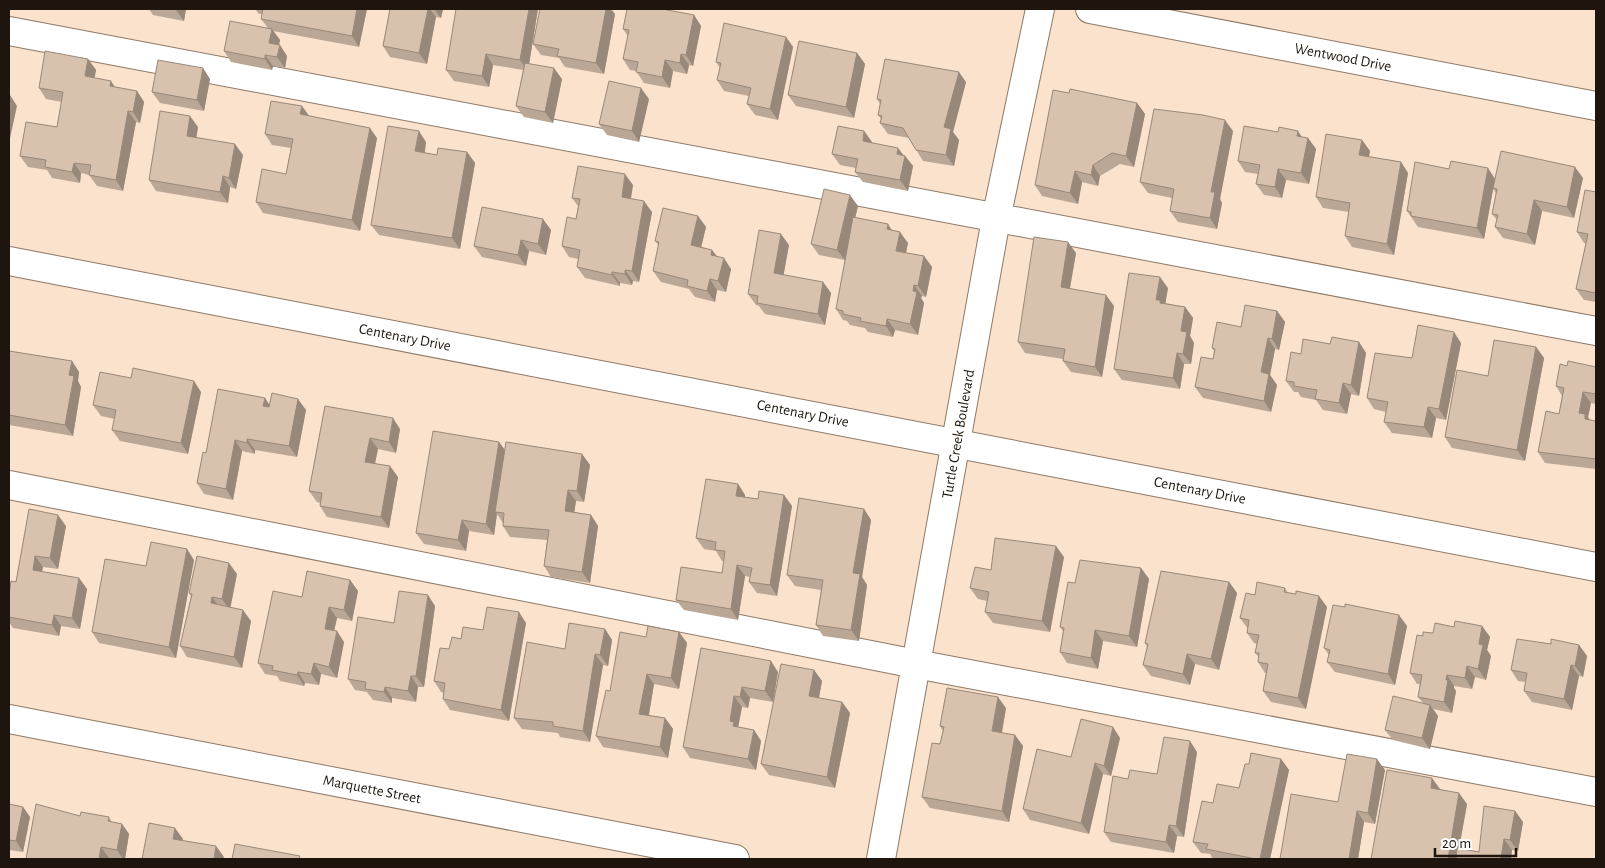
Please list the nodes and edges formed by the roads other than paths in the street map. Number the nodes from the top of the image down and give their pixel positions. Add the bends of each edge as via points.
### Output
1 (1040, 9) edge
2 (1090, 9) edge
3 (9, 30) edge
4 (1596, 106) edge
5 (996, 219) junction
6 (9, 261) edge
7 (1596, 331) edge
8 (957, 443) junction
9 (9, 485) edge
10 (1596, 567) edge
11 (916, 664) junction
12 (9, 719) edge
13 (1596, 792) edge
14 (735, 859) edge
15 (881, 859) edge

1 - 5 street, Turtle Creek Boulevard
2 - 4 street, Wentwood Drive
3 - 5 street
5 - 7 street
5 - 8 street, Turtle Creek Boulevard
6 - 8 street, Centenary Drive
8 - 10 street, Centenary Drive
8 - 11 street, Turtle Creek Boulevard
9 - 11 street
11 - 13 street
11 - 15 street, Turtle Creek Boulevard
12 - 14 street, Marquette Street

